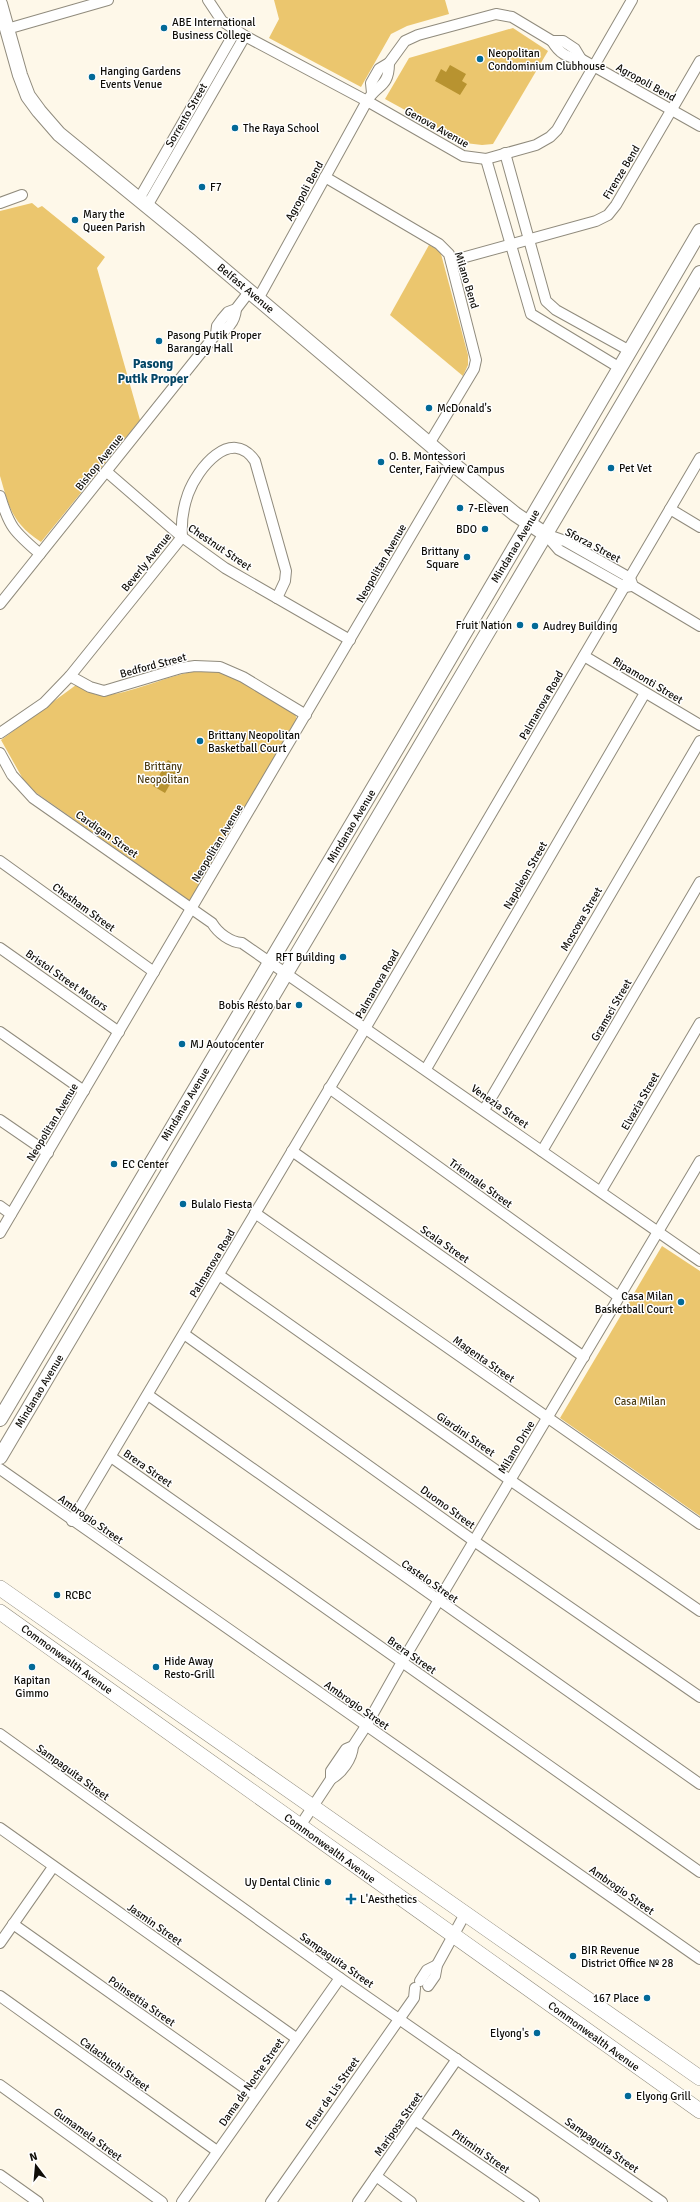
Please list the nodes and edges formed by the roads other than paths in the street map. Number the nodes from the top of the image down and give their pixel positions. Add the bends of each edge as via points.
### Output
1 (108, 0) edge
2 (208, 0) edge
3 (632, 0) edge
4 (0, 4) edge
5 (7, 29) junction
6 (236, 30) junction
7 (245, 36) junction
8 (700, 61) edge
9 (594, 66) junction
10 (369, 97) junction
11 (672, 110) junction
12 (700, 126) edge
13 (505, 154) junction
14 (486, 158) junction
15 (325, 177) junction
16 (22, 195) dead end
17 (143, 202) junction
18 (0, 203) edge
19 (700, 231) edge
20 (528, 240) junction
21 (510, 245) junction
22 (451, 261) junction
23 (700, 272) edge
24 (254, 296) junction
25 (630, 351) junction
26 (620, 368) junction
27 (430, 444) junction
28 (700, 458) edge
29 (453, 464) junction
30 (107, 472) junction
31 (0, 496) edge
32 (670, 509) junction
33 (528, 523) junction
34 (700, 527) edge
35 (545, 534) junction
36 (182, 537) junction
37 (40, 554) junction
38 (629, 584) junction
39 (277, 598) junction
40 (0, 604) edge
41 (700, 626) edge
42 (350, 640) junction
43 (584, 656) junction
44 (70, 676) junction
45 (645, 693) junction
46 (306, 714) junction
47 (700, 725) edge
48 (0, 733) edge
49 (700, 741) edge
50 (0, 754) edge
51 (0, 861) edge
52 (700, 882) edge
53 (192, 909) junction
54 (0, 948) edge
55 (270, 962) junction
56 (154, 972) junction
57 (286, 972) junction
58 (700, 1023) edge
59 (366, 1027) junction
60 (0, 1032) edge
61 (119, 1032) junction
62 (426, 1069) junction
63 (329, 1088) junction
64 (84, 1091) junction
65 (484, 1110) junction
66 (0, 1120) edge
67 (292, 1151) junction
68 (542, 1151) junction
69 (48, 1153) junction
70 (700, 1161) edge
71 (601, 1191) junction
72 (0, 1206) edge
73 (255, 1213) junction
74 (11, 1214) junction
75 (658, 1232) junction
76 (0, 1233) edge
77 (700, 1261) edge
78 (219, 1275) junction
79 (619, 1297) junction
80 (184, 1334) junction
81 (584, 1356) junction
82 (148, 1395) junction
83 (547, 1418) junction
84 (0, 1419) edge
85 (0, 1456) edge
86 (111, 1456) junction
87 (0, 1469) edge
88 (510, 1480) junction
89 (72, 1521) junction
90 (700, 1524) edge
91 (474, 1541) junction
92 (0, 1588) edge
93 (438, 1601) junction
94 (700, 1611) edge
95 (0, 1612) edge
96 (402, 1662) junction
97 (700, 1697) edge
98 (366, 1726) junction
99 (0, 1734) edge
100 (700, 1784) edge
101 (312, 1807) junction
102 (300, 1826) junction
103 (0, 1828) edge
104 (53, 1867) junction
105 (700, 1872) edge
106 (465, 1914) junction
107 (13, 1924) junction
108 (453, 1936) junction
109 (0, 1943) edge
110 (700, 1959) edge
111 (340, 1978) junction
112 (0, 1996) edge
113 (399, 2018) junction
114 (296, 2038) junction
115 (457, 2059) junction
116 (700, 2078) edge
117 (0, 2085) edge
118 (256, 2096) junction
119 (700, 2111) edge
120 (415, 2120) junction
121 (217, 2151) junction
122 (0, 2175) edge
123 (376, 2176) junction
124 (38, 2202) edge
125 (162, 2202) edge
126 (182, 2202) edge
127 (270, 2202) edge
128 (358, 2202) edge
129 (411, 2202) edge
130 (534, 2202) edge
131 (662, 2202) edge

1 - 5 street
2 - 6 street, Genova Avenue via 222,21
3 - 9 street, Genova Avenue
4 - 5 main road, Belfast Avenue
5 - 17 main road, Belfast Avenue via 28,96 39,111 72,146
6 - 7 street, Genova Avenue
6 - 17 street, Sorrento Street
7 - 10 street, Genova Avenue
7 - 17 street, Sorrento Street
8 - 11 street, Firenze Bend
9 - 10 street, Agropoli Bend via 581,58 570,58 558,50 552,41 512,17 496,14 410,38 400,46 389,63 389,74 381,88
9 - 11 street, Agropoli Bend
9 - 13 street, Genova Avenue via 550,137 536,145
10 - 14 street, Genova Avenue via 453,152 470,158
10 - 15 street, Agropoli Bend
11 - 12 street, Agropoli Bend
11 - 20 street, Firenze Bend via 608,215 596,221
13 - 14 street, Genova Avenue
13 - 20 street
14 - 21 street
15 - 22 street, Milano Bend via 439,244 445,248
15 - 24 street, Agropoli Bend
16 - 18 street
17 - 24 main road, Belfast Avenue
19 - 25 main road, Mindanao Avenue
20 - 21 street, Firenze Bend
20 - 25 street via 542,294 550,306
21 - 22 street, Firenze Bend
21 - 26 street via 531,314
22 - 27 street, Milano Bend via 476,360 474,369
23 - 35 main road, Mindanao Avenue
24 - 27 main road, Belfast Avenue
24 - 30 street, Bishop Avenue via 236,310 235,318 224,332 216,334
25 - 26 main road, Mindanao Avenue
26 - 33 main road, Mindanao Avenue
27 - 29 main road, Belfast Avenue
28 - 32 street, Palmanova Road
29 - 33 main road, Belfast Avenue
29 - 42 street, Neopolitan Avenue
30 - 36 street, Chestnut Street
30 - 37 street, Bishop Avenue
31 - 37 street via 7,519 15,532
32 - 34 street
32 - 38 street, Palmanova Road
33 - 35 main road, Belfast Avenue
33 - 55 main road, Mindanao Avenue
35 - 38 street, Sforza Street via 559,550
35 - 57 main road, Mindanao Avenue
36 - 39 street, Chestnut Street via 225,568
36 - 39 street, Beverly Avenue via 181,526 188,494 205,466 220,451 226,449 235,448 250,453 255,461 286,571
36 - 44 street, Beverly Avenue
37 - 40 street, Bishop Avenue
38 - 41 street, Sforza Street
38 - 43 street, Palmanova Road
39 - 42 street, Chestnut Street
42 - 46 street, Neopolitan Avenue
43 - 45 street, Ripamonti Street
43 - 59 street, Palmanova Road
44 - 46 street, Bedford Street via 104,691 181,668 220,667 243,677
44 - 48 street, Beverly Avenue via 44,703
45 - 47 street, Ripamonti Street
45 - 62 street, Napoleon Street
46 - 53 street, Neopolitan Avenue
49 - 65 street, Moscova Street
50 - 53 street, Cardigan Street via 12,775 34,798
51 - 56 street, Chesham Street
52 - 68 street, Gramsci Street
53 - 55 street, Cardigan Street via 212,923 216,930 242,943
53 - 56 street, Neopolitan Avenue
54 - 61 street, Bristol Street Motors
55 - 57 street, Cardigan Street
55 - 84 main road, Mindanao Avenue
56 - 61 street, Neopolitan Avenue
57 - 59 street, Venezia Street
57 - 85 main road, Mindanao Avenue
58 - 71 street, Elvazia Street
59 - 62 street, Venezia Street
59 - 63 street, Palmanova Road
60 - 64 street
61 - 64 street, Neopolitan Avenue
62 - 65 street, Venezia Street
63 - 67 street, Palmanova Road
63 - 79 street, Triennale Street
64 - 69 street, Neopolitan Avenue
65 - 68 street, Venezia Street
66 - 69 street
67 - 73 street, Palmanova Road
67 - 81 street, Scala Street
68 - 71 street, Venezia Street
69 - 74 street, Neopolitan Avenue
70 - 75 street, Milano Drive
71 - 75 street, Venezia Street
72 - 74 street
73 - 78 street, Palmanova Road
73 - 83 street, Magenta Street
74 - 76 street, Neopolitan Avenue
75 - 77 street, Venezia Street
75 - 79 street, Milano Drive
78 - 80 street, Palmanova Road
78 - 88 street, Giardini Street
79 - 81 street, Milano Drive
80 - 82 street, Palmanova Road
80 - 91 street, Duomo Street
81 - 83 street, Milano Drive
82 - 86 street, Palmanova Road
82 - 93 street, Castelo Street
83 - 88 street, Milano Drive
83 - 90 street, Magenta Street
86 - 89 street, Palmanova Road
86 - 96 street, Brera Street
87 - 89 street, Ambrogio Street
88 - 91 street, Milano Drive
88 - 94 street, Giardini Street
89 - 98 street, Ambrogio Street
91 - 93 street, Milano Drive
91 - 97 street, Duomo Street
92 - 101 main road, Commonwealth Avenue
93 - 96 street, Milano Drive
93 - 100 street, Castelo Street
95 - 102 main road, Commonwealth Avenue
96 - 98 street, Milano Drive
96 - 105 street, Brera Street
98 - 101 street, Milano Drive via 353,1746 353,1754 338,1776 331,1779
98 - 110 street, Ambrogio Street
99 - 111 street, Sampaguita Street
101 - 102 street, Milano Drive
101 - 106 main road, Commonwealth Avenue
102 - 108 main road, Commonwealth Avenue
103 - 104 street, Jasmin Street
104 - 107 street
104 - 114 street, Jasmin Street
106 - 108 street, Fleur de Lis Street
106 - 116 main road, Commonwealth Avenue
107 - 109 street
107 - 118 street, Poinsettia Street
108 - 113 street, Fleur de Lis Street via 436,1965 427,1970 420,1989
108 - 119 main road, Commonwealth Avenue
111 - 113 street, Sampaguita Street
111 - 114 street, Dama de Noche Street
112 - 121 street, Calachuchi Street
113 - 115 street, Sampaguita Street
113 - 127 street, Fleur de Lis Street
114 - 118 street, Dama de Noche Street
115 - 120 street, Mariposa Street
115 - 131 street, Sampaguita Street
117 - 125 street, Gumamela Street
118 - 121 street, Dama de Noche Street
120 - 123 street, Mariposa Street
120 - 130 street, Pitimini Street
121 - 126 street, Dama de Noche Street
122 - 124 street
123 - 128 street, Mariposa Street
123 - 129 street

